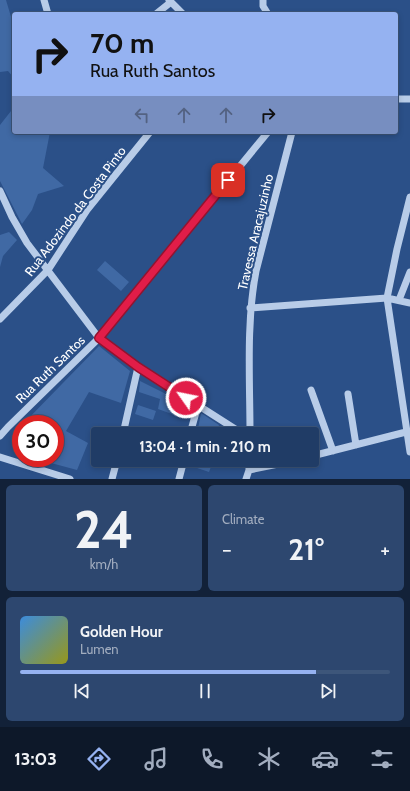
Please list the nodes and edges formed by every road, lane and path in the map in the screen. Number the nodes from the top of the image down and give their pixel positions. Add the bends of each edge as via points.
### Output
1 (44, 0) edge
2 (263, 0) edge
3 (170, 1) edge
4 (47, 12) edge
5 (158, 12) edge
6 (181, 12) edge
7 (267, 12) edge
8 (398, 99) edge
9 (410, 99) edge
10 (148, 134) edge
11 (266, 134) edge
12 (291, 134) edge
13 (0, 191) edge
14 (410, 197) edge
15 (48, 270) junction
16 (410, 272) edge
17 (387, 298) junction
18 (399, 300) junction
19 (410, 303) edge
20 (250, 308) junction
21 (0, 319) edge
22 (99, 338) junction
23 (138, 367) junction
24 (311, 390) dead end
25 (348, 394) dead end
26 (198, 405) junction
27 (125, 427) edge
28 (192, 427) edge
29 (232, 427) edge
30 (250, 427) edge
31 (406, 432) junction
32 (0, 436) edge
33 (356, 445) junction
34 (333, 451) junction
35 (410, 452) edge
36 (319, 454) edge
37 (0, 457) edge
38 (115, 467) edge
39 (182, 467) edge
40 (264, 467) edge
41 (249, 470) joint
42 (70, 479) edge
43 (112, 479) edge
44 (179, 479) edge
45 (246, 479) edge

1 - 4 street
2 - 7 street
3 - 5 street
3 - 6 street
8 - 9 street
10 - 15 street, Rua Adozindo da Costa Pinto via 87,210
11 - 22 street, Rua Ruth Santos
12 - 20 street, Travessa Aracajuzinho via 256,271
13 - 15 street via 27,243
14 - 17 street
15 - 21 street, Rua Adozindo da Costa Pinto
15 - 22 street
16 - 18 street
17 - 18 street
17 - 20 street
17 - 31 street
18 - 19 street
20 - 30 street, Travessa Aracajuzinho
22 - 23 street
22 - 32 street, Rua Ruth Santos
23 - 26 street
23 - 27 street
24 - 34 street
25 - 33 street
26 - 28 street
26 - 29 street
31 - 33 street
31 - 35 street
33 - 34 street
34 - 36 street
37 - 42 street
38 - 43 street
39 - 44 street
40 - 41 street
41 - 45 street

